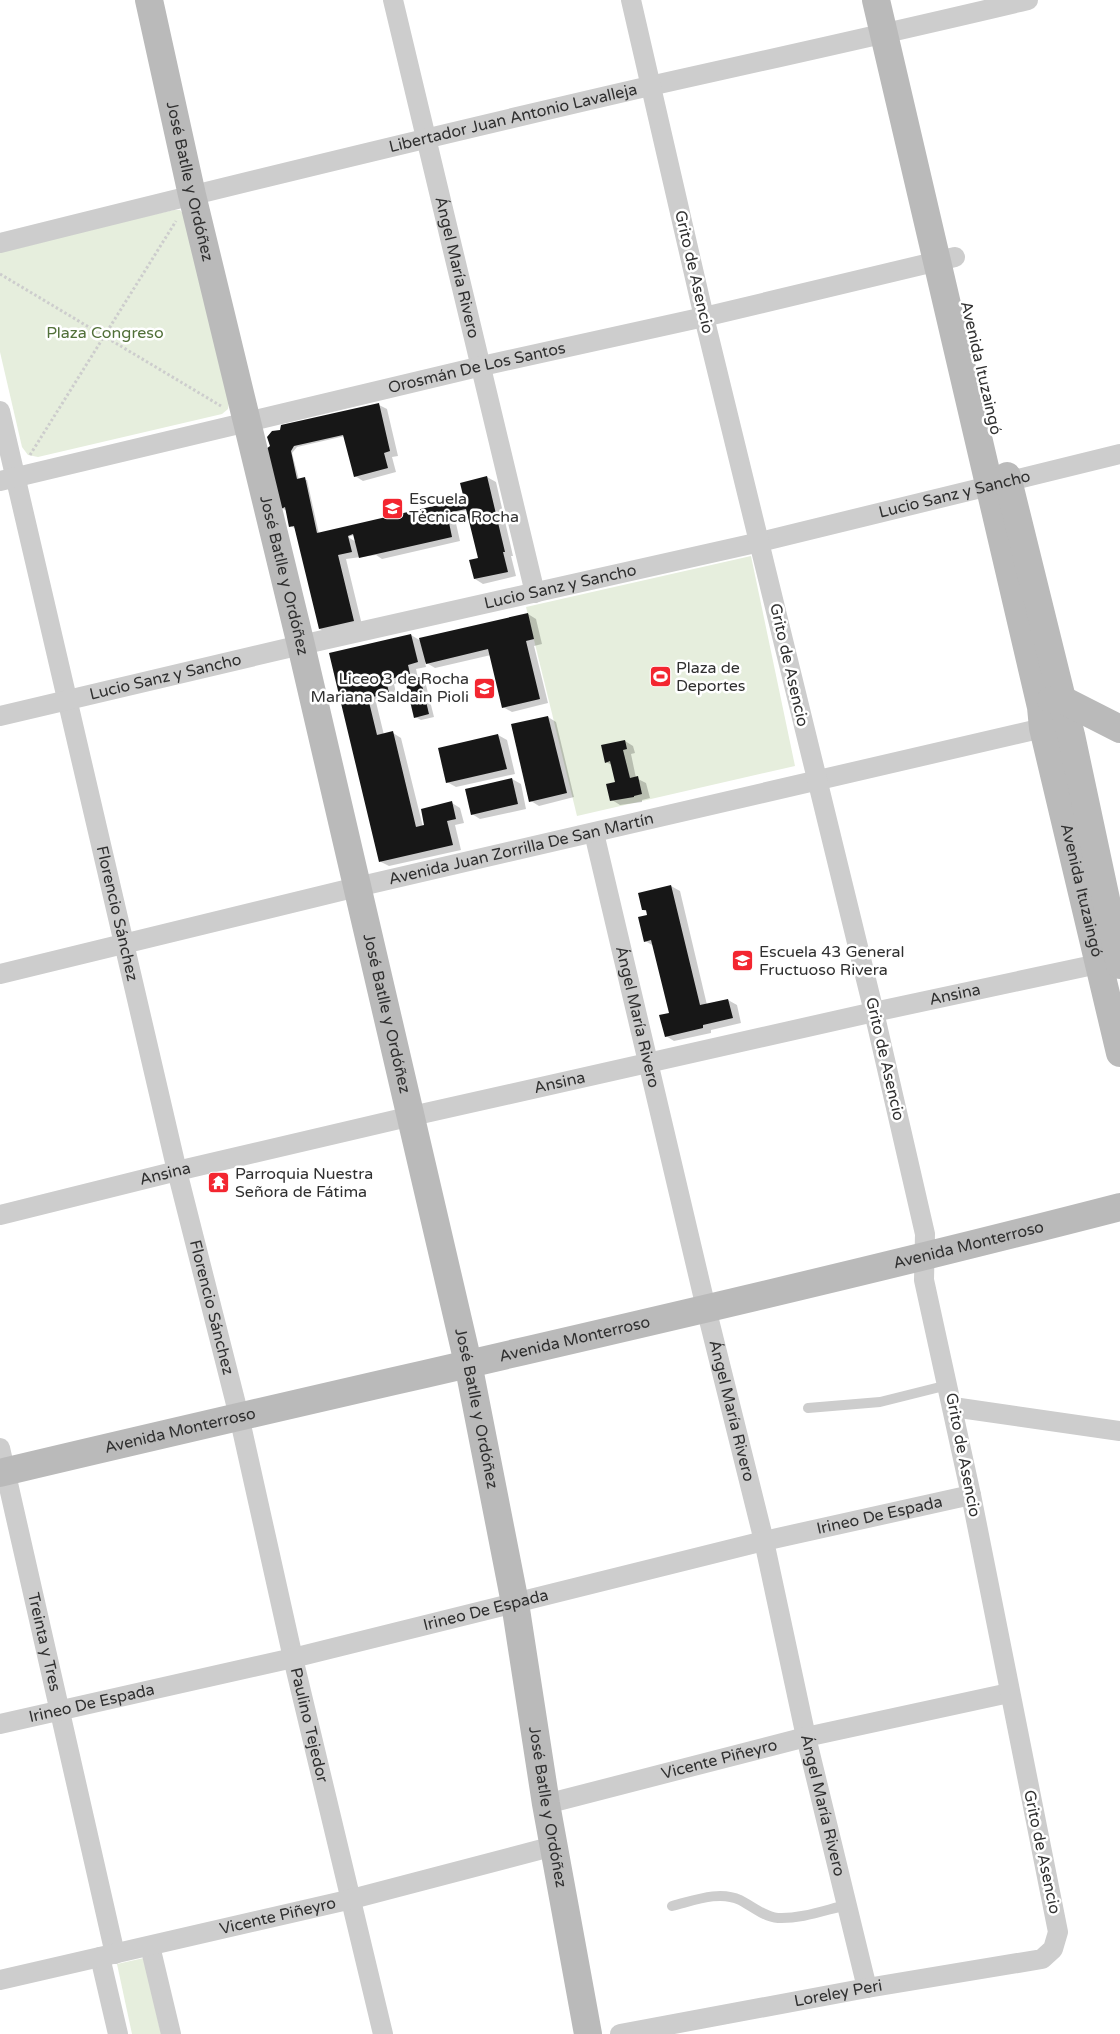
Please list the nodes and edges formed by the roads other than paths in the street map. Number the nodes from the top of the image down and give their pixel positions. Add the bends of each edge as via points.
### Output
1 (148, 0) edge
2 (393, 0) edge
3 (631, 0) edge
4 (876, 0) edge
5 (895, 0) edge
6 (1028, 0) edge
7 (893, 33) junction
8 (651, 86) junction
9 (427, 139) junction
10 (192, 195) junction
11 (0, 243) edge
12 (946, 259) junction
13 (704, 317) junction
14 (482, 366) junction
15 (0, 410) edge
16 (246, 421) junction
17 (1120, 454) edge
18 (8, 479) edge
19 (999, 484) junction
20 (760, 542) junction
21 (535, 593) junction
22 (301, 646) junction
23 (68, 700) junction
24 (1049, 712) junction
25 (0, 716) edge
26 (1120, 731) edge
27 (1071, 735) junction
28 (816, 780) junction
29 (594, 832) junction
30 (357, 887) junction
31 (124, 944) junction
32 (1114, 962) edge
33 (0, 974) edge
34 (874, 1012) junction
35 (1120, 1053) edge
36 (647, 1064) junction
37 (412, 1116) junction
38 (177, 1171) junction
39 (1120, 1207) edge
40 (0, 1215) edge
41 (924, 1258) junction
42 (706, 1308) junction
43 (468, 1363) junction
44 (948, 1385) junction
45 (953, 1407) junction
46 (808, 1408) dead end
47 (239, 1416) junction
48 (1120, 1431) edge
49 (2, 1464) edge
50 (971, 1495) junction
51 (764, 1541) junction
52 (515, 1603) junction
53 (293, 1658) junction
54 (1009, 1693) junction
55 (60, 1710) junction
56 (0, 1724) edge
57 (806, 1736) junction
58 (546, 1804) junction
59 (554, 1846) junction
60 (352, 1899) junction
61 (847, 1905) junction
62 (672, 1906) dead end
63 (150, 1946) junction
64 (1053, 1949) joint
65 (108, 1956) junction
66 (0, 1980) edge
67 (867, 1988) junction
68 (118, 2034) edge
69 (171, 2034) edge
70 (383, 2034) edge
71 (588, 2034) edge
72 (620, 2034) edge

1 - 10 street, José Batlle y Ordóñez
2 - 9 street, Ángel María Rivero
3 - 8 street, Grito de Asencio
4 - 7 street, Avenida Ituzaingó
5 - 7 street, Avenida Ituzaingó
6 - 7 street, Libertador Juan Antonio Lavalleja
7 - 8 street, Libertador Juan Antonio Lavalleja
7 - 12 street, Avenida Ituzaingó
8 - 9 street, Libertador Juan Antonio Lavalleja
8 - 13 street, Grito de Asencio
9 - 10 street, Libertador Juan Antonio Lavalleja
9 - 14 street, Ángel María Rivero
10 - 11 street, Libertador Juan Antonio Lavalleja
10 - 16 street, José Batlle y Ordóñez
12 - 13 street, Orosmán De Los Santos
12 - 19 street, Avenida Ituzaingó
13 - 14 street, Orosmán De Los Santos
13 - 20 street, Grito de Asencio
14 - 16 street, Orosmán De Los Santos
14 - 21 street, Ángel María Rivero
15 - 18 street, Florencio Sánchez
16 - 18 street, Orosmán De Los Santos
16 - 22 street, José Batlle y Ordóñez
17 - 19 street, Lucio Sanz y Sancho
18 - 23 street, Florencio Sánchez
19 - 20 street, Lucio Sanz y Sancho
19 - 24 street, Avenida Ituzaingó
20 - 21 street, Lucio Sanz y Sancho
20 - 28 street, Grito de Asencio
21 - 22 street, Lucio Sanz y Sancho
22 - 23 street, Lucio Sanz y Sancho
22 - 30 street, José Batlle y Ordóñez
23 - 25 street, Lucio Sanz y Sancho
23 - 31 street, Florencio Sánchez
24 - 26 street
24 - 27 street via 1057,735
24 - 28 street, Avenida Juan Zorrilla De San Martín
24 - 32 street, Avenida Ituzaingó
26 - 27 street
27 - 32 street, Avenida Ituzaingó
28 - 29 street, Avenida Juan Zorrilla De San Martín
28 - 34 street, Grito de Asencio
29 - 30 street, Avenida Juan Zorrilla De San Martín
29 - 36 street, Ángel María Rivero
30 - 31 street, Avenida Juan Zorrilla De San Martín
30 - 37 street, José Batlle y Ordóñez
31 - 33 street, Avenida Juan Zorrilla De San Martín
31 - 38 street, Florencio Sánchez
32 - 34 street, Ansina
32 - 35 street, Avenida Ituzaingó
34 - 36 street, Ansina
34 - 41 street, Grito de Asencio via 925,1234
36 - 37 street, Ansina
36 - 42 street, Ángel María Rivero
37 - 38 street, Ansina
37 - 43 street, José Batlle y Ordóñez
38 - 40 street, Ansina
38 - 47 street, Florencio Sánchez
39 - 41 street, Avenida Monterroso
41 - 42 street, Avenida Monterroso
41 - 44 street, Grito de Asencio via 924,1280
42 - 43 street, Avenida Monterroso
42 - 51 street, Ángel María Rivero
43 - 47 street, Avenida Monterroso
43 - 52 street, José Batlle y Ordóñez
44 - 45 street, Grito de Asencio
44 - 46 lane via 880,1402
45 - 48 street
45 - 50 street, Grito de Asencio
47 - 49 street, Avenida Monterroso
47 - 53 street, Paulino Tejedor
49 - 55 street, Treinta y Tres
50 - 51 street, Irineo De Espada
50 - 54 street, Grito de Asencio
51 - 52 street, Irineo De Espada
51 - 57 street, Ángel María Rivero
52 - 53 street, Irineo De Espada
52 - 58 street, José Batlle y Ordóñez
53 - 55 street, Irineo De Espada
53 - 60 street, Paulino Tejedor
54 - 57 street, Vicente Piñeyro
54 - 64 street, Grito de Asencio via 1058,1932
55 - 56 street, Irineo De Espada
55 - 65 street, Treinta y Tres
57 - 58 street, Vicente Piñeyro
57 - 61 street, Ángel María Rivero
58 - 59 street, José Batlle y Ordóñez
59 - 60 street, Vicente Piñeyro
59 - 71 street, José Batlle y Ordóñez
60 - 63 street, Vicente Piñeyro
60 - 70 street, Paulino Tejedor
61 - 62 lane via 802,1916 776,1918 756,1911 739,1899 718,1895
61 - 67 street, Ángel María Rivero
63 - 65 street, Vicente Piñeyro
63 - 69 street
64 - 67 street, Loreley Peri via 1042,1959
65 - 66 street, Vicente Piñeyro
65 - 68 street, Treinta y Tres
67 - 72 street, Loreley Peri

